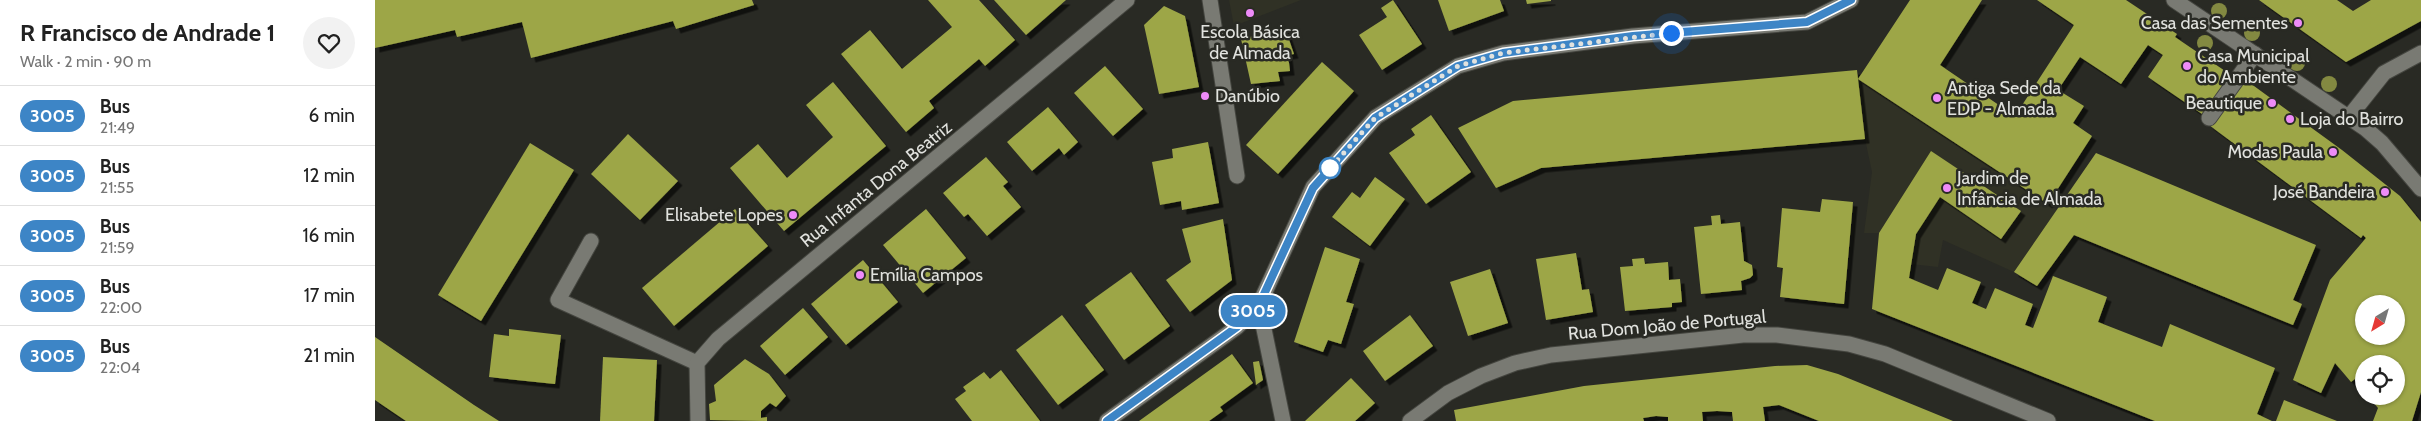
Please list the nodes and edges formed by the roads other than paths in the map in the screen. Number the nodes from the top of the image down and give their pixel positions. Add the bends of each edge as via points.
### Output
1 (1127, 0) edge
2 (1210, 0) edge
3 (1851, 0) edge
4 (2174, 0) edge
5 (2421, 53) edge
6 (2255, 54) junction
7 (2349, 117) junction
8 (2209, 118) dead end
9 (1237, 176) dead end
10 (2421, 189) edge
11 (591, 241) dead end
12 (1259, 305) junction
13 (697, 363) junction
14 (698, 421) edge
15 (1107, 421) edge
16 (1283, 421) edge
17 (1410, 421) edge
18 (2048, 421) edge

1 - 13 street, Rua Infanta Dona Beatriz via 718,339
2 - 9 street
3 - 12 street via 1807,22 1633,36 1503,53 1458,66 1375,118 1313,188
4 - 6 street
5 - 7 street via 2385,73
6 - 7 street
6 - 8 street
7 - 10 street via 2382,143
11 - 13 street via 558,300
12 - 15 street via 1237,327
12 - 16 street
13 - 14 street
17 - 18 street, Rua Dom João de Portugal via 1448,393 1481,376 1524,361 1560,354 1743,335 1777,335 1849,344 1885,354

